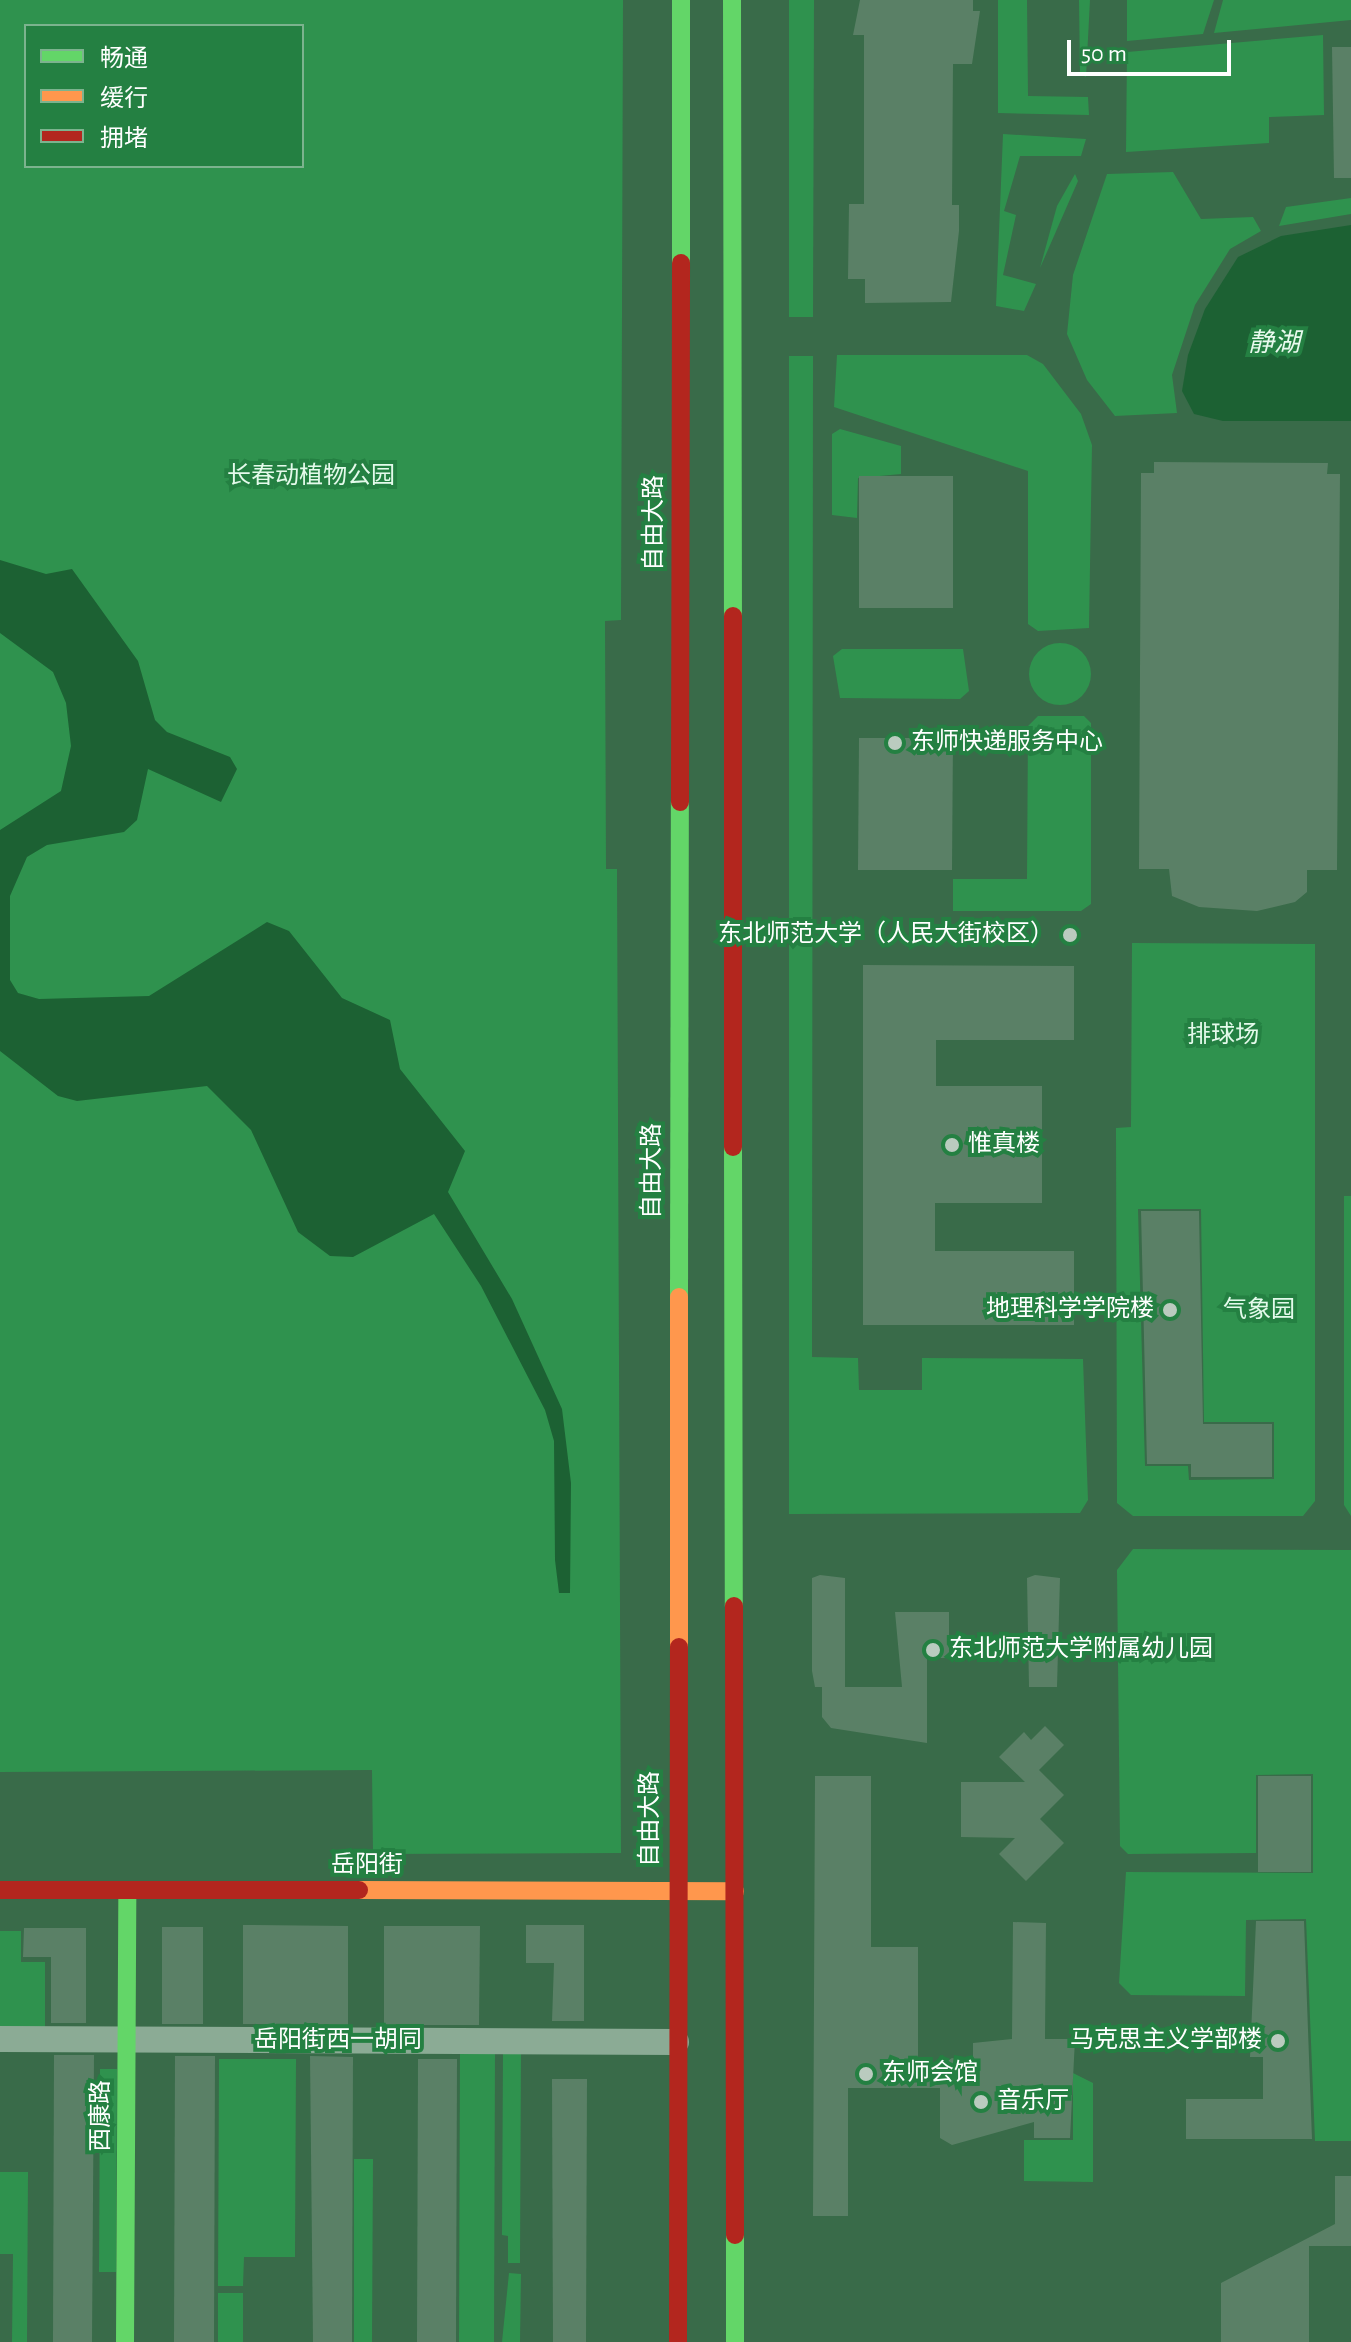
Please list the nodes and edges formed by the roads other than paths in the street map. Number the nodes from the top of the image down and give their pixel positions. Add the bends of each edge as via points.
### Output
1 (681, 0) edge
2 (732, 0) edge
3 (0, 1890) edge
4 (127, 1890) junction
5 (675, 1890) junction
6 (735, 1891) junction
7 (0, 2039) edge
8 (127, 2040) junction
9 (676, 2042) junction
10 (125, 2342) edge
11 (678, 2342) edge
12 (735, 2342) edge

1 - 5 main road, 自由大路
2 - 6 main road
3 - 4 main road, 岳阳街
4 - 5 main road, 岳阳街
4 - 8 main road, 西康路
5 - 6 main road, 岳阳街
5 - 9 main road, 自由大路
6 - 12 main road
7 - 8 street, 岳阳街西一胡同
8 - 9 street, 岳阳街西一胡同
8 - 10 main road, 西康路
9 - 11 main road, 自由大路

